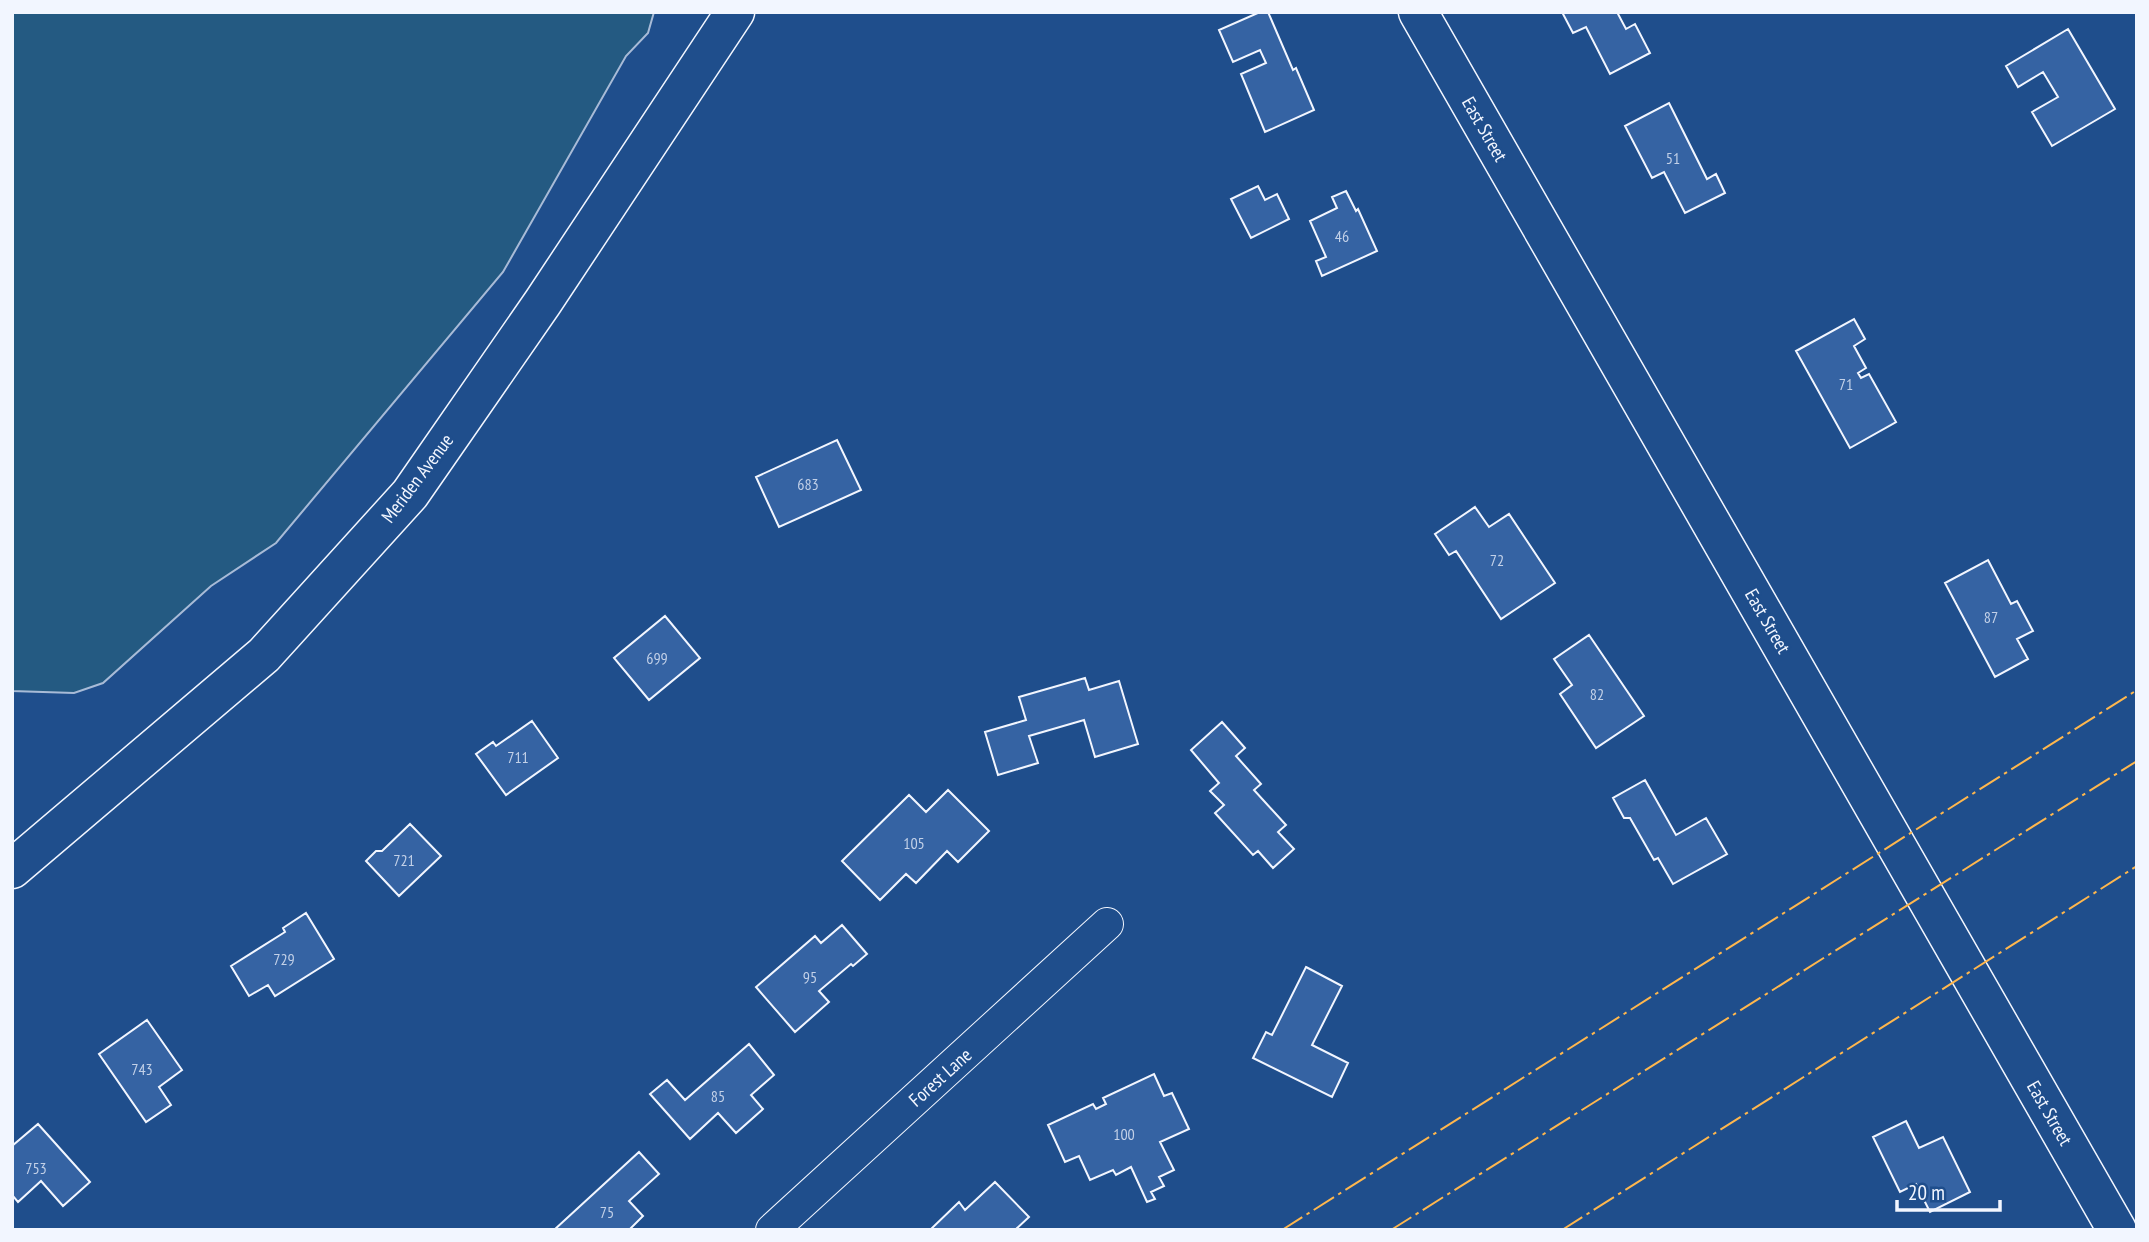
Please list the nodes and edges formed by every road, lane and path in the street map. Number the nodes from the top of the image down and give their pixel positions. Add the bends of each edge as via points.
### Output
1 (735, 12) edge
2 (1418, 12) edge
3 (12, 869) edge
4 (1107, 924) dead end
5 (772, 1230) edge
6 (2117, 1230) edge

1 - 3 street, Meriden Avenue via 410,494 264,655
2 - 6 street, East Street
4 - 5 street, Forest Lane

